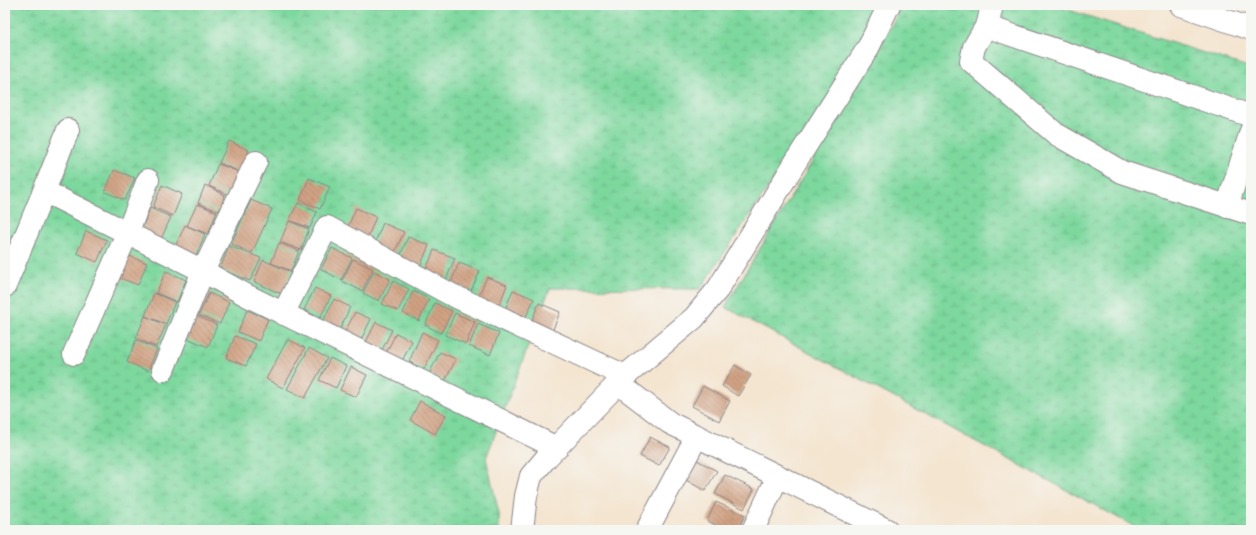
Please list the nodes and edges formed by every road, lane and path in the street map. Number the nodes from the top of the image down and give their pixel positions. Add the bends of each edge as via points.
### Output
1 (889, 5) edge
2 (1181, 5) edge
3 (990, 14) edge
4 (1251, 29) edge
5 (1251, 116) edge
6 (68, 130) dead end
7 (1251, 131) edge
8 (256, 162) dead end
9 (148, 180) dead end
10 (44, 191) junction
11 (1227, 207) junction
12 (1251, 214) edge
13 (127, 234) junction
14 (203, 271) junction
15 (5, 286) edge
16 (283, 314) junction
17 (74, 354) dead end
18 (163, 370) dead end
19 (622, 380) junction
20 (697, 436) junction
21 (557, 448) junction
22 (778, 476) junction
23 (860, 524) edge
24 (522, 530) edge
25 (647, 530) edge
26 (753, 530) edge
27 (887, 530) edge

1 - 19 street via 868,48 718,289 694,318
2 - 4 street
3 - 5 street via 991,28
3 - 11 street via 974,47 971,61 1056,134 1122,172
6 - 10 street
7 - 11 street
8 - 14 street
9 - 13 street
10 - 13 street
10 - 15 street
11 - 12 street
13 - 14 street
13 - 17 street
14 - 16 street
14 - 18 street
16 - 19 street via 327,227 450,294
16 - 21 street
19 - 20 street via 670,423
19 - 21 street
20 - 22 street
20 - 25 street
21 - 24 street via 531,476
22 - 23 street
22 - 26 street
23 - 27 street

